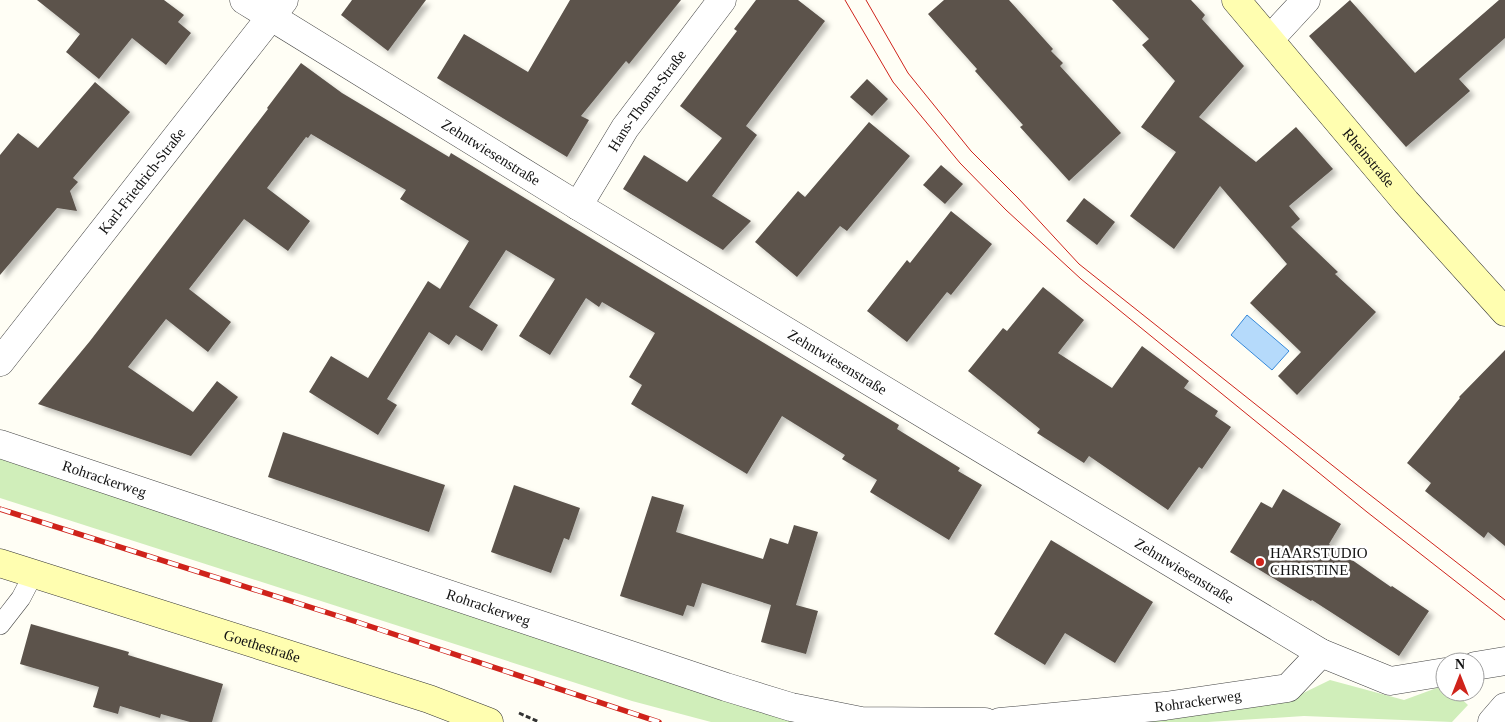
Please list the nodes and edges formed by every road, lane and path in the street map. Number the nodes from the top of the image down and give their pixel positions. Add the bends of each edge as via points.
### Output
1 (244, 0) edge
2 (722, 0) edge
3 (1236, 0) edge
4 (1306, 0) edge
5 (277, 9) edge
6 (1270, 39) junction
7 (578, 206) junction
8 (1505, 312) edge
9 (0, 362) edge
10 (0, 444) edge
11 (0, 563) edge
12 (34, 573) junction
13 (0, 625) edge
14 (1321, 653) junction
15 (1505, 661) edge
16 (1485, 664) edge
17 (1435, 674) edge
18 (1505, 707) edge
19 (489, 722) edge
20 (985, 722) edge
21 (1000, 722) edge
22 (1492, 722) edge

1 - 5 street, Zehntwiesenstraße
2 - 7 street, Hans-Thoma-Straße via 625,128
3 - 6 street, Rheinstraße
4 - 6 street
5 - 7 street, Zehntwiesenstraße
5 - 9 street, Karl-Friedrich-Straße
6 - 8 street, Rheinstraße via 1406,202
7 - 14 street, Zehntwiesenstraße
10 - 20 street, Rohrackerweg via 791,707 861,720
11 - 12 street, Goethestraße
12 - 13 lane via 21,598
12 - 19 street, Goethestraße via 430,699
14 - 17 street, Zehntwiesenstraße via 1390,681
14 - 21 street, Rohrackerweg via 1288,688 1164,706
15 - 16 street
18 - 22 street

